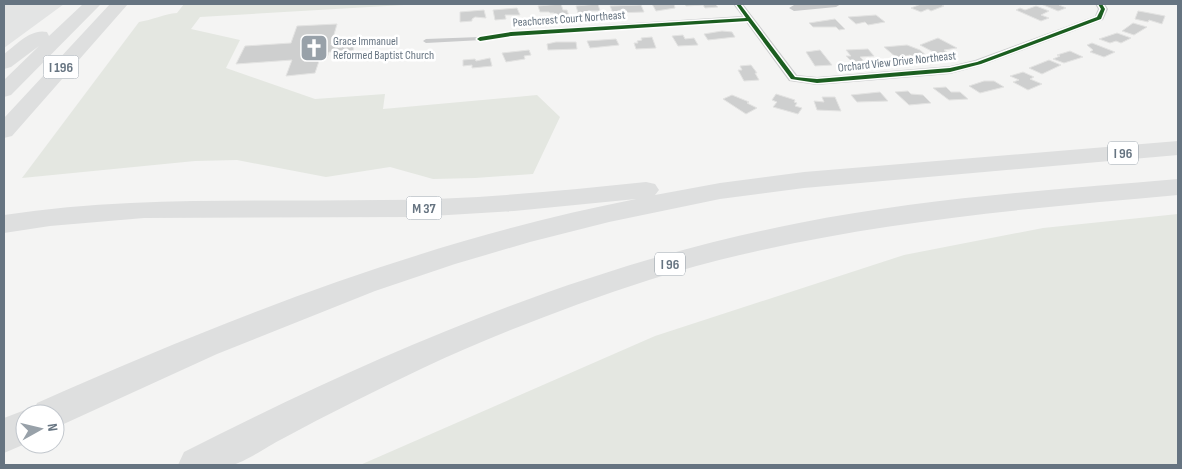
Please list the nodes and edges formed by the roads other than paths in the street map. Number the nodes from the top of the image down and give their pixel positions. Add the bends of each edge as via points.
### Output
1 (80, 4) edge
2 (92, 4) edge
3 (119, 4) edge
4 (738, 4) edge
5 (836, 4) edge
6 (1100, 4) edge
7 (794, 8) dead end
8 (749, 19) junction
9 (354, 38) dead end
10 (480, 39) joint
11 (426, 41) dead end
12 (346, 44) dead end
13 (344, 51) dead end
14 (353, 55) dead end
15 (4, 63) edge
16 (4, 91) edge
17 (4, 131) edge
18 (1178, 142) edge
19 (1178, 148) edge
20 (1068, 157) junction
21 (844, 176) junction
22 (1178, 187) edge
23 (4, 224) edge
24 (65, 407) edge
25 (197, 465) edge

1 - 15 highway
2 - 16 highway, I 196
3 - 17 highway, I 196
4 - 8 street
5 - 7 street
6 - 8 street, Orchard View Drive Northeast via 1103,10 1099,18 979,63 950,70 818,81 793,78
8 - 10 street, Peachcrest Court Northeast via 511,34
9 - 12 lane
10 - 11 lane
13 - 14 lane
18 - 20 highway
19 - 20 highway, I 96
20 - 21 highway, I 96
21 - 23 highway, M 37 via 721,181 471,206 122,211
21 - 24 highway, I 96 via 692,196 473,248 254,324
22 - 25 highway, I 96 via 1010,202 872,220 771,238 673,263 576,293 460,337 306,408

